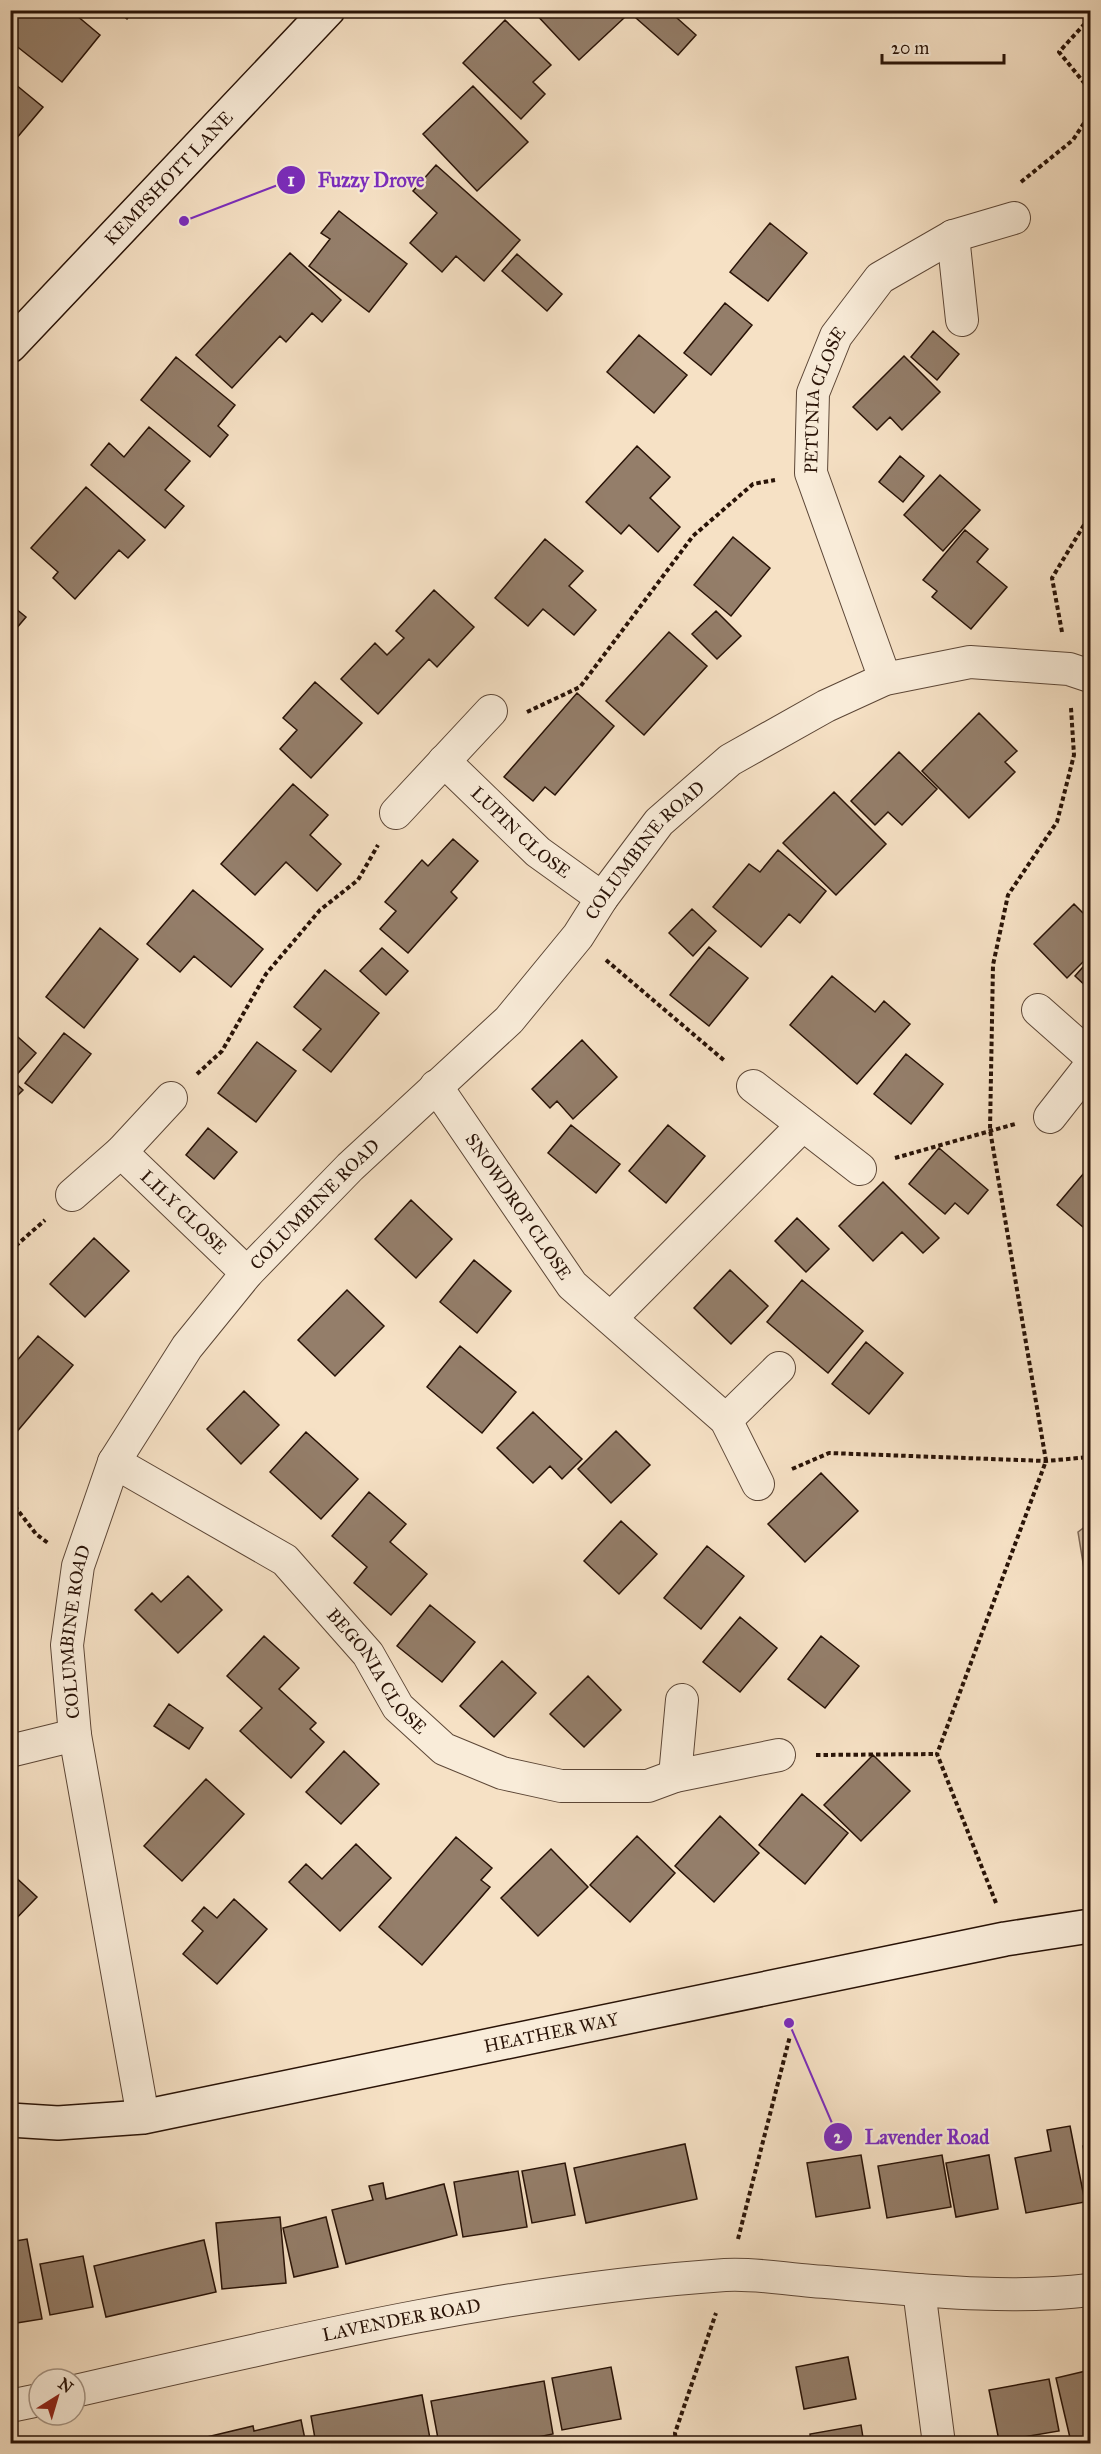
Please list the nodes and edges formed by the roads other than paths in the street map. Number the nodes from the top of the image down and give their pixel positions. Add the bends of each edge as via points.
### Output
1 (328, 10) edge
2 (1014, 218) road end
3 (952, 236) junction
4 (962, 320) dead end
5 (10, 346) edge
6 (1080, 673) edge
7 (885, 679) junction
8 (490, 711) road end
9 (444, 761) junction
10 (396, 813) road end
11 (602, 898) junction
12 (1038, 1010) dead end
13 (1090, 1056) edge
14 (1090, 1066) edge
15 (436, 1086) junction
16 (753, 1086) road end
17 (171, 1098) road end
18 (1050, 1117) dead end
19 (802, 1126) junction
20 (122, 1152) junction
21 (860, 1169) road end
22 (72, 1195) road end
23 (247, 1273) junction
24 (611, 1318) junction
25 (779, 1368) dead end
26 (726, 1420) junction
27 (114, 1462) junction
28 (758, 1484) road end
29 (682, 1700) dead end
30 (75, 1735) junction
31 (10, 1751) edge
32 (779, 1755) road end
33 (675, 1776) junction
34 (1090, 1926) edge
35 (143, 2117) junction
36 (10, 2120) edge
37 (919, 2290) junction
38 (1090, 2290) edge
39 (87, 2388) edge
40 (27, 2402) edge
41 (10, 2406) edge
42 (939, 2444) edge

1 - 5 street, KEMPSHOTT LANE
2 - 3 street, PETUNIA CLOSE
3 - 4 street
3 - 7 street, PETUNIA CLOSE via 880,278 836,336 813,393 811,473
6 - 7 street, COLUMBINE ROAD via 970,662
7 - 11 street, COLUMBINE ROAD via 826,706 730,760 659,822
8 - 9 street
9 - 10 street
9 - 11 street, LUPIN CLOSE via 538,852
11 - 15 street, COLUMBINE ROAD via 578,936 509,1020
12 - 13 street
14 - 18 street
15 - 23 street, COLUMBINE ROAD
15 - 24 street, SNOWDROP CLOSE via 572,1285
16 - 19 street
17 - 20 street
19 - 21 street
19 - 24 street
20 - 22 street
20 - 23 street, LILY CLOSE
23 - 27 street, COLUMBINE ROAD via 188,1347
24 - 26 street, SNOWDROP CLOSE
25 - 26 street
26 - 28 street, SNOWDROP CLOSE
27 - 30 street, COLUMBINE ROAD via 78,1566 67,1645
27 - 33 street, BEGONIA CLOSE via 285,1560 368,1654 398,1707 444,1749 502,1773 561,1786 648,1786
29 - 33 street
30 - 31 street
30 - 35 street, COLUMBINE ROAD
32 - 33 street, BEGONIA CLOSE
34 - 35 street, HEATHER WAY via 1005,1939
35 - 36 street, HEATHER WAY via 58,2123
37 - 38 street, LAVENDER ROAD via 1048,2295
37 - 39 street, LAVENDER ROAD via 728,2275 533,2295
37 - 42 street
40 - 41 street

